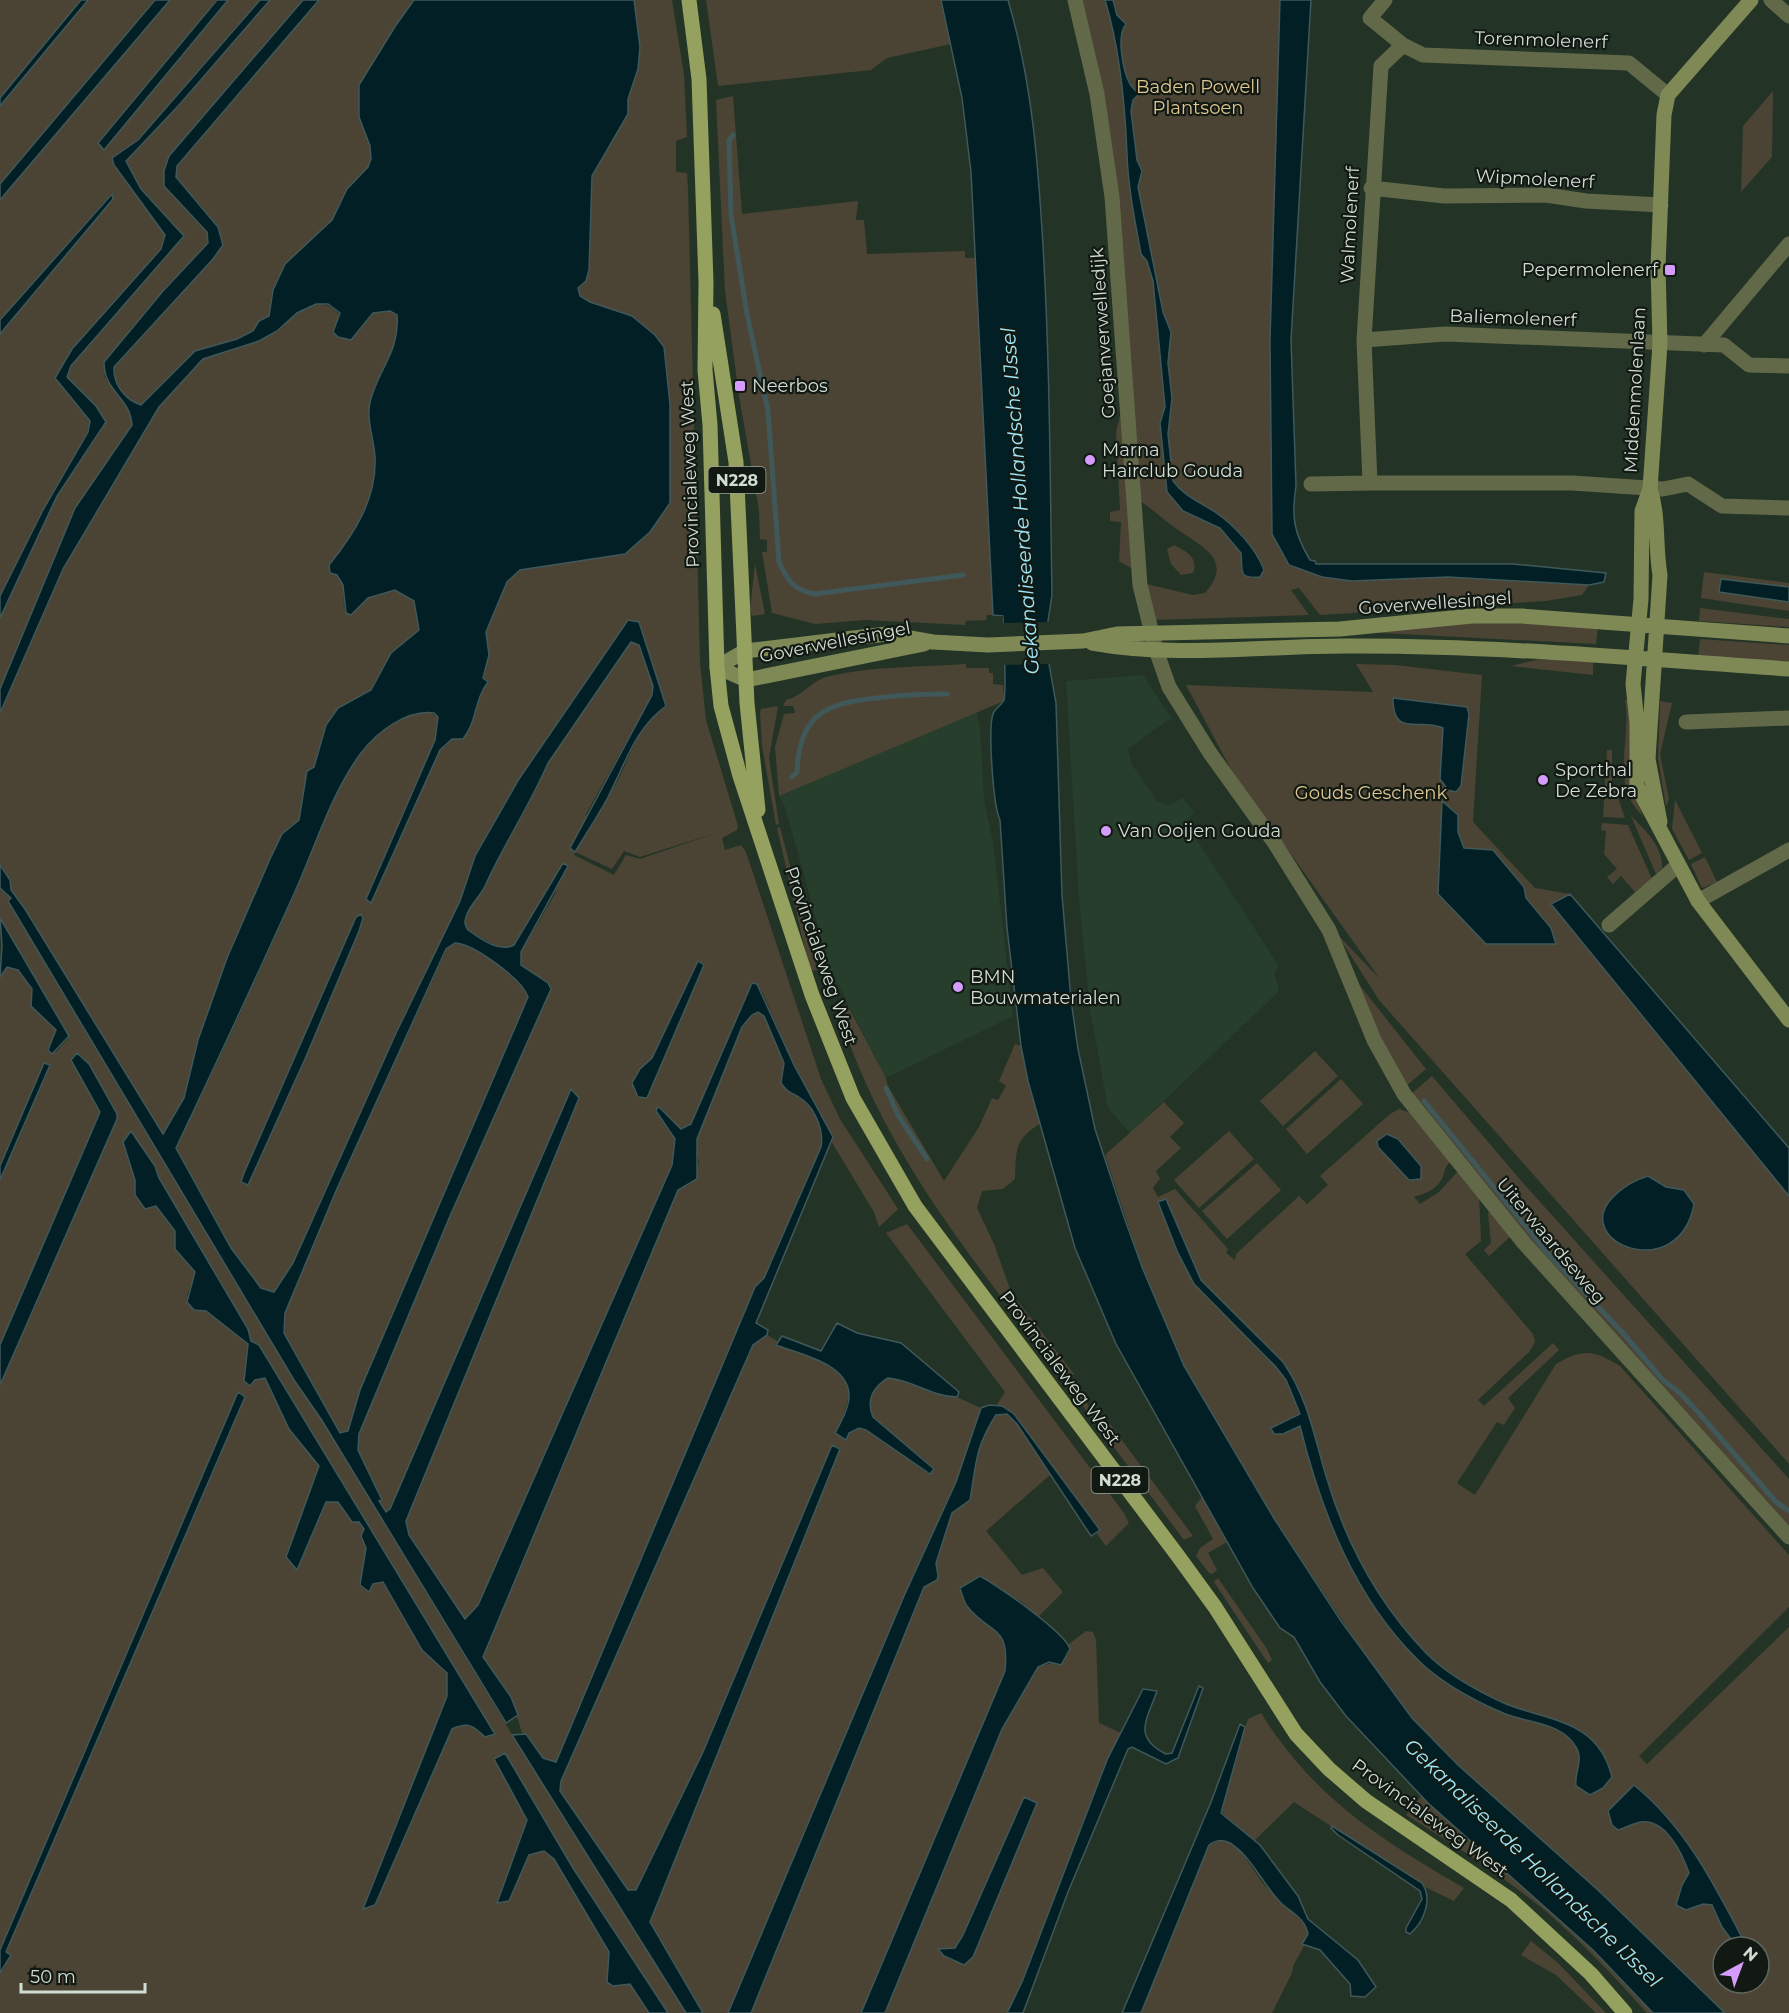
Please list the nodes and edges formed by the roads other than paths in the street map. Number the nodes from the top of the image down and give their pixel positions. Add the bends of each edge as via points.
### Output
1 (689, 0) edge
2 (1076, 0) edge
3 (1384, 0) edge
4 (1751, 0) edge
5 (1771, 0) edge
6 (1789, 16) edge
7 (1403, 45) junction
8 (1668, 95) junction
9 (1371, 188) junction
10 (1661, 205) junction
11 (1789, 244) edge
12 (706, 282) junction
13 (1364, 340) junction
14 (1660, 344) junction
15 (1704, 345) junction
16 (1789, 366) edge
17 (1370, 483) junction
18 (1311, 484) dead end
19 (1650, 489) junction
20 (1789, 508) edge
21 (1638, 625) junction
22 (1656, 627) junction
23 (1151, 633) junction
24 (1789, 636) edge
25 (1083, 641) junction
26 (933, 642) junction
27 (1156, 650) junction
28 (745, 651) junction
29 (1635, 657) junction
30 (1654, 657) junction
31 (717, 667) junction
32 (1789, 669) edge
33 (746, 680) junction
34 (1789, 718) edge
35 (1686, 722) dead end
36 (1661, 832) junction
37 (761, 839) junction
38 (1789, 850) edge
39 (1677, 866) junction
40 (1698, 901) junction
41 (1609, 925) dead end
42 (1333, 938) joint
43 (1789, 1020) edge
44 (1789, 1537) edge
45 (1625, 2013) edge

1 - 12 main road, Provincialeweg West / N228 via 699,79
2 - 23 street, Goejanverwelledijk via 1097,94 1112,198 1140,585
3 - 7 street via 1370,18
4 - 8 main road
5 - 6 street
7 - 8 street, Torenmolenerf via 1423,55 1629,63
7 - 9 street, Walmolenerf via 1380,66
8 - 10 main road, Middenmolenlaan
9 - 10 street, Wipmolenerf via 1444,196 1546,195
9 - 13 street, Walmolenerf
10 - 14 main road, Middenmolenlaan
11 - 15 street
12 - 28 main road, Provincialeweg West / N228 via 736,462
12 - 31 main road, Provincialeweg West / N228 via 705,370
13 - 14 street, Baliemolenerf via 1445,334
13 - 17 street, Walmolenerf
14 - 15 street
14 - 19 main road, Middenmolenlaan
15 - 16 street via 1724,345 1749,365
17 - 18 street
17 - 19 street via 1572,483
19 - 20 street via 1688,484 1722,506
19 - 21 main road, Middenmolenlaan via 1642,511
19 - 22 main road, Middenmolenlaan via 1656,507 1660,575
21 - 22 main road, Goverwellesingel
21 - 23 main road, Goverwellesingel via 1472,616 1340,629
21 - 29 main road, Middenmolenlaan
22 - 24 main road, Goverwellesingel
22 - 30 main road, Middenmolenlaan
23 - 25 main road, Goverwellesingel
23 - 27 street, Goejanverwelledijk
25 - 26 main road, Goverwellesingel via 988,645
25 - 27 main road, Goverwellesingel
26 - 28 main road, Goverwellesingel via 887,634
26 - 33 main road, Goverwellesingel
27 - 29 main road, Goverwellesingel via 1346,646
27 - 42 street, Goejanverwelledijk via 1173,694 1274,842
28 - 31 main road, Goverwellesingel
28 - 33 main road, Provincialeweg West / N228
29 - 30 main road, Goverwellesingel
29 - 36 main road, Middenmolenlaan via 1637,786
30 - 32 main road, Goverwellesingel
30 - 36 main road, Middenmolenlaan via 1648,759
31 - 33 main road, Goverwellesingel
31 - 37 main road, Provincialeweg West / N228 via 721,706
33 - 37 main road, Provincialeweg West / N228
34 - 35 street
36 - 39 main road, Middenmolenlaan
37 - 45 main road, Provincialeweg West / N228 via 832,1050 853,1098 915,1206 1215,1607 1296,1734 1366,1801 1511,1900 1591,1974
38 - 40 street
39 - 40 main road, Middenmolenlaan
39 - 41 street
40 - 43 main road, Middenmolenlaan
42 - 44 street, Uiterwaardseweg via 1374,1040 1404,1094 1524,1243

